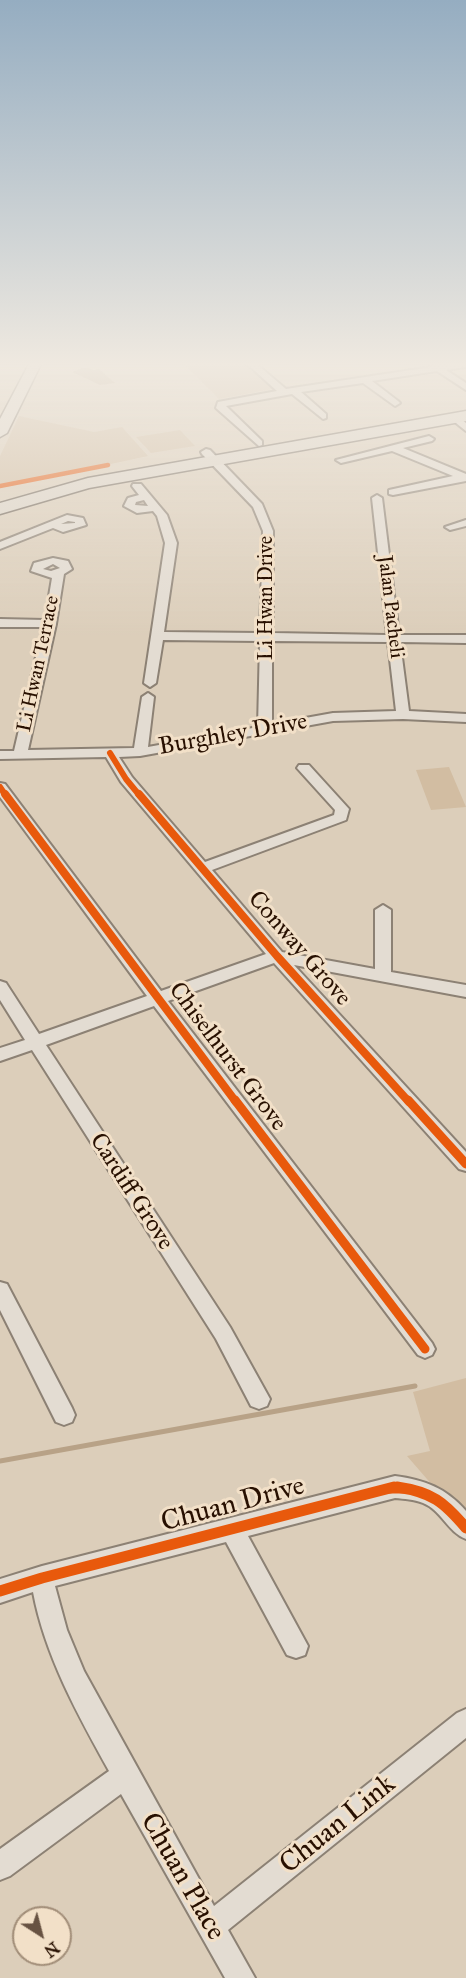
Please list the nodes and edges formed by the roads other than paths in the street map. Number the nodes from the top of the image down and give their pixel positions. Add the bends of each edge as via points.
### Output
1 (216, 454) edge
2 (220, 454) edge
3 (363, 454) edge
4 (409, 454) edge
5 (210, 456) junction
6 (341, 460) dead end
7 (465, 477) edge
8 (136, 486) dead end
9 (393, 492) dead end
10 (0, 494) edge
11 (144, 497) junction
12 (377, 498) dead end
13 (155, 508) junction
14 (0, 509) edge
15 (56, 523) dead end
16 (466, 523) edge
17 (450, 527) dead end
18 (0, 546) edge
19 (58, 573) dead end
20 (0, 623) edge
21 (50, 624) junction
22 (157, 636) junction
23 (267, 638) junction
24 (395, 639) junction
25 (466, 639) edge
26 (403, 715) junction
27 (466, 718) edge
28 (265, 730) junction
29 (140, 752) junction
30 (110, 753) junction
31 (0, 755) edge
32 (20, 755) junction
33 (304, 768) dead end
34 (0, 787) edge
35 (202, 868) junction
36 (383, 910) dead end
37 (276, 956) junction
38 (383, 974) junction
39 (0, 987) edge
40 (466, 991) edge
41 (157, 998) junction
42 (34, 1042) junction
43 (0, 1055) edge
44 (466, 1164) edge
45 (0, 1290) edge
46 (425, 1349) dead end
47 (259, 1399) dead end
48 (64, 1415) dead end
49 (466, 1528) edge
50 (231, 1529) junction
51 (42, 1578) junction
52 (0, 1591) edge
53 (296, 1646) dead end
54 (466, 1722) edge
55 (124, 1775) junction
56 (0, 1866) edge
57 (210, 1927) junction
58 (241, 1978) edge

1 - 5 main road
2 - 5 main road
3 - 6 street
4 - 7 street
5 - 10 main road via 69,477
5 - 14 main road via 88,483
5 - 23 street, Li Hwan Drive via 258,506 268,531
7 - 9 street
8 - 11 street
11 - 13 street
11 - 13 street via 132,500 129,506 137,510
12 - 24 street, Jalan Pacheli
13 - 22 street via 166,524 171,543
15 - 18 street
16 - 17 street
19 - 21 street, Li Hwan Terrace
20 - 21 street
21 - 32 street, Li Hwan Terrace
22 - 23 street
22 - 29 street
23 - 24 street
23 - 28 street, Li Hwan Drive
24 - 25 street
24 - 26 street, Jalan Pacheli
26 - 27 street, Burghley Drive
26 - 28 street, Burghley Drive via 333,717
28 - 29 street, Burghley Drive
29 - 30 street, Burghley Drive
30 - 32 street, Burghley Drive
30 - 35 street, Conway Grove via 126,778
31 - 32 street, Burghley Drive
33 - 35 street via 342,809 341,817
34 - 41 street, Chiselhurst Grove
35 - 37 street, Conway Grove
36 - 38 street
37 - 38 street
37 - 41 street
37 - 44 street, Conway Grove
38 - 40 street
39 - 42 street, Cardiff Grove
41 - 42 street
41 - 46 street, Chiselhurst Grove
42 - 43 street
42 - 47 street, Cardiff Grove via 223,1333
45 - 48 street
49 - 50 street, Chuan Drive via 438,1497 422,1490 395,1487
50 - 51 street, Chuan Drive
50 - 53 street, Chuan Drive
51 - 52 street, Chuan Drive
51 - 55 street, Chuan Place via 56,1631 88,1708
54 - 57 street, Chuan Link
55 - 56 street
55 - 57 street, Chuan Place
57 - 58 street, Chuan Place

